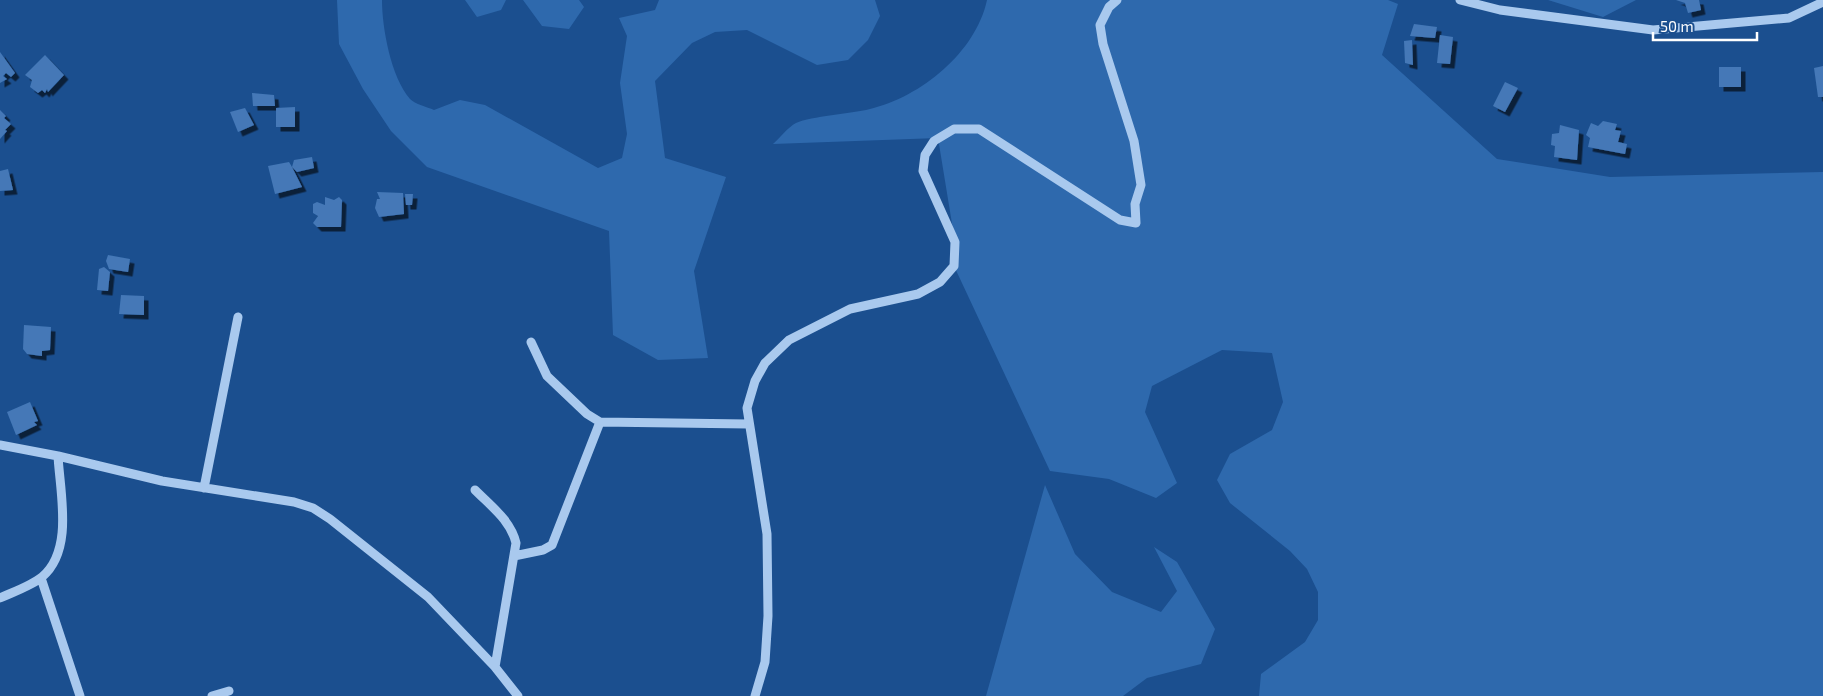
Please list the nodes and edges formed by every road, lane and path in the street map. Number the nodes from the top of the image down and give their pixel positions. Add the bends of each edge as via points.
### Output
1 (1117, 0) edge
2 (1460, 0) edge
3 (1823, 2) edge
4 (238, 317) dead end
5 (531, 342) dead end
6 (600, 422) junction
7 (748, 424) junction
8 (0, 445) edge
9 (58, 456) junction
10 (204, 488) junction
11 (475, 490) dead end
12 (514, 556) junction
13 (41, 578) junction
14 (0, 598) edge
15 (495, 667) junction
16 (229, 691) dead end
17 (80, 696) edge
18 (212, 696) edge
19 (518, 696) edge
20 (755, 696) edge

1 - 7 street via 1109,7 1100,25 1134,141 1141,185 1135,204 1136,224 1120,220 979,129 954,129 934,141 925,155 924,171 955,242 954,266 940,282 918,294 850,310 789,340 765,363 755,381 747,408
2 - 3 street via 1500,10 1653,30 1789,18
4 - 10 street
5 - 6 street via 547,376
6 - 7 street
6 - 12 street via 552,545
7 - 20 street via 767,534 765,662
8 - 9 street
9 - 10 street
9 - 13 street via 63,538 55,562
10 - 15 street via 313,508 428,597
11 - 12 street via 513,530
12 - 15 street
13 - 14 street
13 - 17 street
15 - 19 street
16 - 18 street

